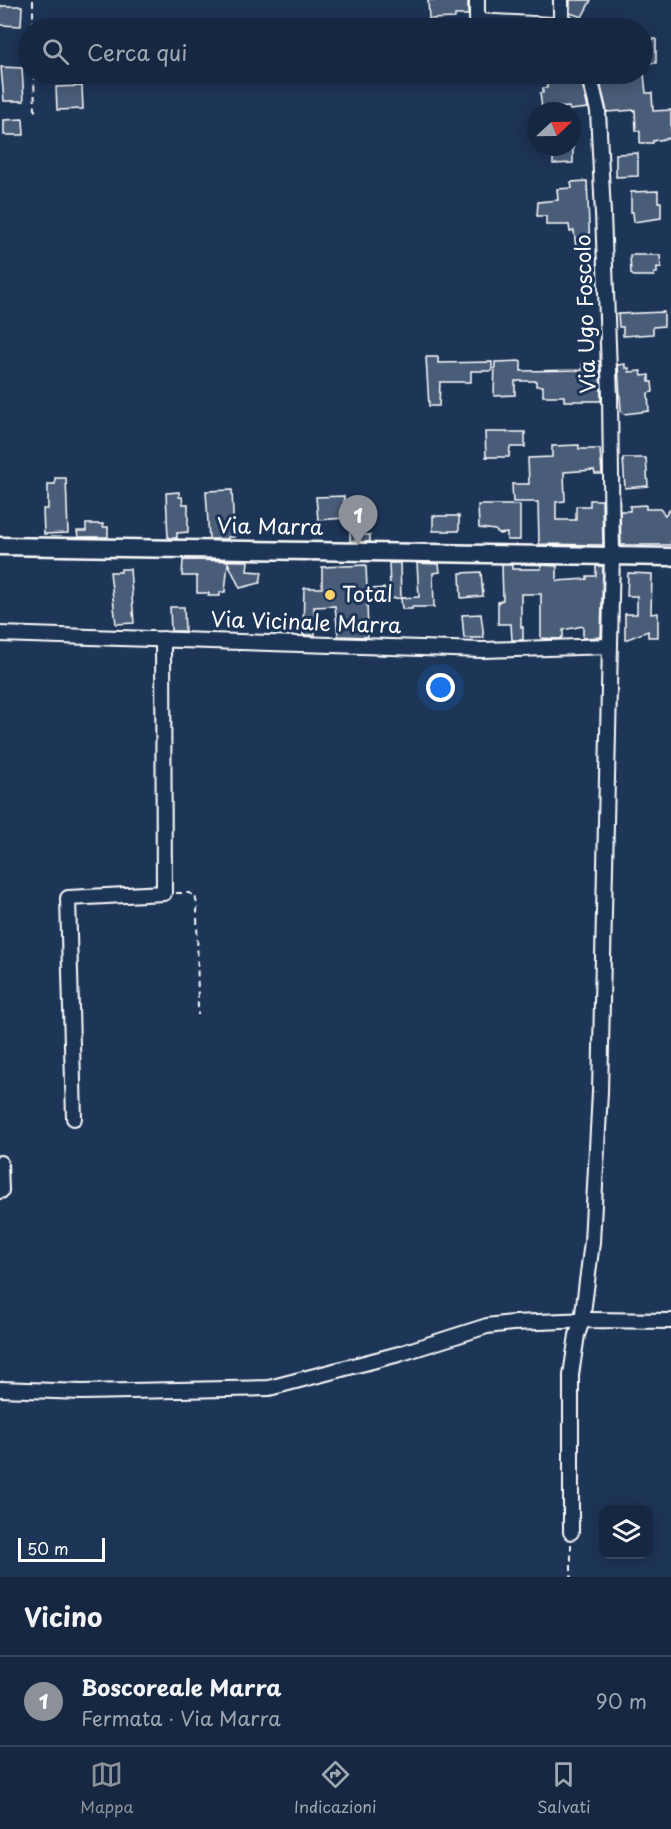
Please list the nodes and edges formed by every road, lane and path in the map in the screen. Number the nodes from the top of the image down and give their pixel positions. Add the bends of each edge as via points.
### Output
1 (33, 0) edge
2 (477, 0) edge
3 (561, 0) edge
4 (33, 18) edge
5 (477, 18) edge
6 (561, 18) edge
7 (34, 84) edge
8 (591, 84) edge
9 (35, 112) dead end
10 (0, 546) edge
11 (612, 554) junction
12 (671, 557) edge
13 (0, 633) edge
14 (163, 639) junction
15 (610, 646) junction
16 (164, 893) junction
17 (198, 1015) dead end
18 (74, 1118) dead end
19 (0, 1163) edge
20 (1, 1191) edge
21 (582, 1321) junction
22 (671, 1321) edge
23 (0, 1389) edge
24 (571, 1533) joint
25 (571, 1577) edge

1 - 4 path
2 - 5 street
3 - 6 street
7 - 9 path
8 - 11 street, Via Ugo Foscolo via 598,111 603,214
10 - 11 main road, Via Marra
11 - 12 main road, Via Marra
11 - 15 street, Via Ugo Foscolo
13 - 14 street, Via Vicinale Marra
14 - 15 street, Via Vicinale Marra via 482,650
14 - 16 street
15 - 21 street, Via Ugo Foscolo via 600,1092 592,1242
16 - 17 path via 195,896
16 - 18 street via 68,898
19 - 20 street
21 - 22 street
21 - 23 street via 487,1326 269,1388 82,1392
21 - 24 street, Via Ugo Foscolo via 571,1375
24 - 25 path

